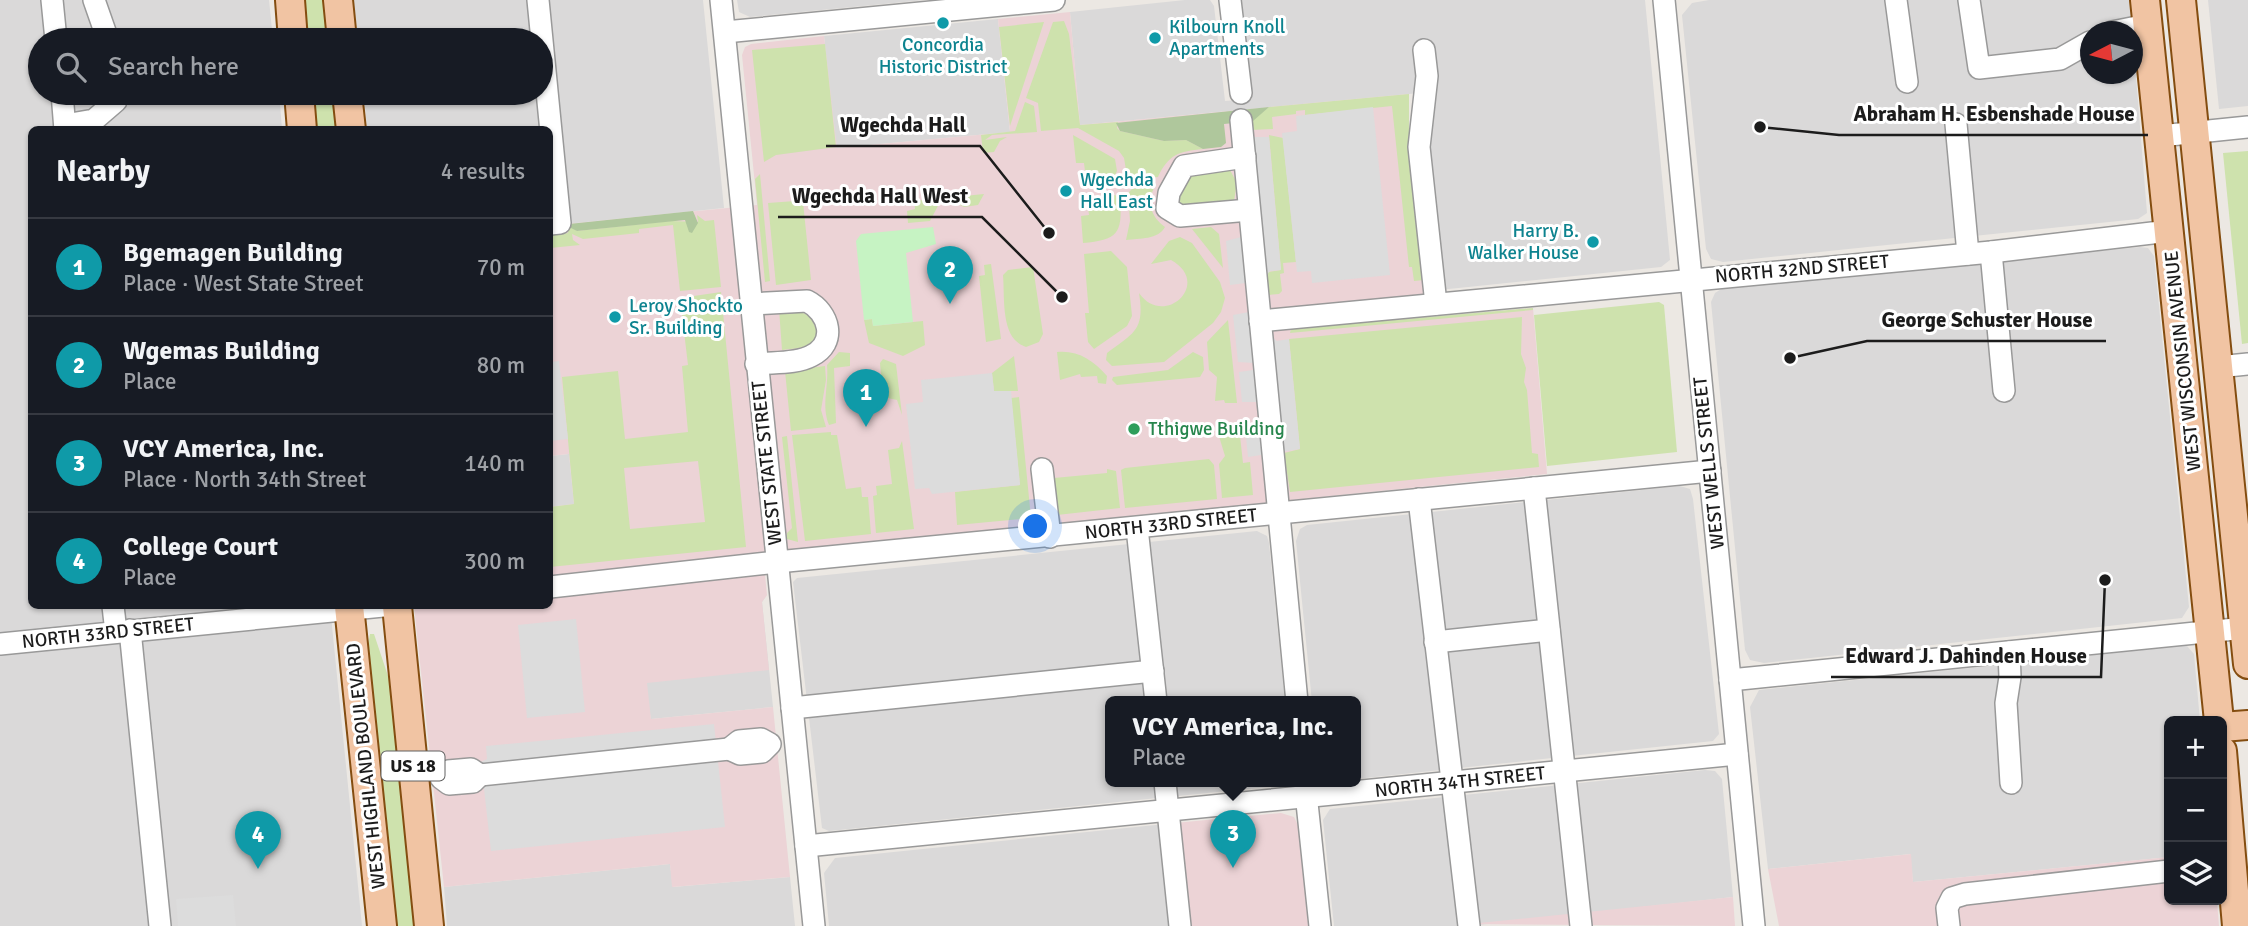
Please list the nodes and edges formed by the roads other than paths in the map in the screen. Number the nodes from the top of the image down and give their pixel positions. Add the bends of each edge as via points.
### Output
1 (52, 0) edge
2 (94, 0) edge
3 (289, 0) edge
4 (338, 0) edge
5 (538, 0) edge
6 (721, 0) edge
7 (1054, 0) edge
8 (1230, 0) edge
9 (1664, 0) edge
10 (1896, 0) edge
11 (1969, 0) edge
12 (2181, 0) edge
13 (2146, 13) edge
14 (55, 28) edge
15 (104, 28) edge
16 (292, 28) edge
17 (341, 28) edge
18 (541, 28) edge
19 (725, 32) junction
20 (2080, 47) edge
21 (1424, 50) dead end
22 (1907, 82) dead end
23 (1241, 93) dead end
24 (63, 105) edge
25 (111, 105) edge
26 (300, 105) edge
27 (348, 105) edge
28 (549, 105) edge
29 (1241, 120) dead end
30 (1956, 124) dead end
31 (65, 126) edge
32 (69, 126) edge
33 (302, 126) edge
34 (351, 126) edge
35 (551, 126) edge
36 (2248, 127) edge
37 (2194, 133) junction
38 (2160, 136) junction
39 (553, 145) edge
40 (1245, 157) junction
41 (1249, 210) junction
42 (553, 224) edge
43 (2169, 231) junction
44 (1991, 251) junction
45 (1968, 254) junction
46 (1691, 279) junction
47 (750, 304) junction
48 (1436, 304) junction
49 (1260, 321) junction
50 (756, 364) junction
51 (2248, 364) edge
52 (2218, 367) junction
53 (2004, 391) dead end
54 (1042, 469) dead end
55 (1710, 471) junction
56 (1534, 488) junction
57 (1419, 499) junction
58 (1279, 514) junction
59 (1137, 528) junction
60 (1049, 537) junction
61 (778, 562) junction
62 (553, 587) edge
63 (114, 609) edge
64 (304, 609) edge
65 (349, 609) edge
66 (398, 609) edge
67 (282, 610) edge
68 (2245, 628) junction
69 (1549, 630) junction
70 (123, 631) junction
71 (2211, 632) junction
72 (1435, 642) junction
73 (0, 644) edge
74 (2010, 652) junction
75 (2248, 664) edge
76 (1153, 671) junction
77 (1730, 680) junction
78 (1155, 696) edge
79 (1296, 696) edge
80 (793, 708) junction
81 (2219, 716) edge
82 (2248, 725) edge
83 (2227, 727) edge
84 (795, 742) junction
85 (1738, 754) junction
86 (1565, 771) junction
87 (428, 779) junction
88 (2223, 779) edge
89 (1451, 783) junction
90 (2011, 783) dead end
91 (1166, 787) edge
92 (1305, 790) edge
93 (1168, 810) junction
94 (2226, 842) edge
95 (806, 846) junction
96 (2227, 865) edge
97 (2164, 872) edge
98 (160, 926) edge
99 (382, 926) edge
100 (429, 926) edge
101 (814, 926) edge
102 (1180, 926) edge
103 (1320, 926) edge
104 (1469, 926) edge
105 (1581, 926) edge
106 (1754, 926) edge
107 (1949, 926) edge
108 (2237, 926) edge

1 - 14 street
2 - 15 street
3 - 16 main road
4 - 17 main road
5 - 18 street
6 - 19 street, WEST STATE STREET
7 - 19 street
8 - 23 street
9 - 46 street, WEST WELLS STREET
10 - 22 street
11 - 20 street via 1979,68 2060,59
12 - 37 main road, WEST WISCONSIN AVENUE
13 - 38 main road, WEST WISCONSIN AVENUE
19 - 47 street, WEST STATE STREET
21 - 48 street via 1427,76 1419,147
24 - 31 street
25 - 32 street via 94,120
26 - 33 main road
27 - 34 main road
28 - 35 street
29 - 40 street
30 - 45 street
36 - 37 street
37 - 38 street
37 - 52 main road, WEST WISCONSIN AVENUE
38 - 43 main road, WEST WISCONSIN AVENUE
39 - 42 street via 561,223
40 - 41 street
40 - 41 street via 1184,166 1169,193 1167,208 1180,216
41 - 49 street
43 - 44 street, NORTH 32ND STREET
43 - 71 main road, WEST WISCONSIN AVENUE
44 - 45 street, NORTH 32ND STREET
44 - 53 street
45 - 46 street, NORTH 32ND STREET
46 - 48 street, NORTH 32ND STREET
46 - 55 street, WEST WELLS STREET
47 - 50 street, WEST STATE STREET
47 - 50 street via 807,301 828,323 825,343 811,356
48 - 49 street, NORTH 32ND STREET
49 - 58 street
50 - 61 street, WEST STATE STREET
51 - 52 street
52 - 68 main road, WEST WISCONSIN AVENUE
54 - 60 street
55 - 56 street, NORTH 33RD STREET
55 - 77 street, WEST WELLS STREET
56 - 57 street, NORTH 33RD STREET
56 - 69 street
57 - 58 street, NORTH 33RD STREET
57 - 72 street
58 - 59 street, NORTH 33RD STREET
58 - 79 street
59 - 60 street, NORTH 33RD STREET
59 - 76 street
60 - 61 street, NORTH 33RD STREET
61 - 62 street, NORTH 33RD STREET
61 - 80 street, WEST STATE STREET
63 - 70 street
64 - 67 street, NORTH 33RD STREET
65 - 99 main road, WEST HIGHLAND BOULEVARD / US 18
66 - 87 main road, US 18
67 - 70 street, NORTH 33RD STREET
68 - 71 street
68 - 75 main road, WEST WISCONSIN AVENUE
69 - 72 street
69 - 86 street
70 - 73 street, NORTH 33RD STREET
70 - 98 street
71 - 74 street
71 - 81 main road, WEST WISCONSIN AVENUE
72 - 89 street
74 - 77 street
74 - 90 street via 2006,703
76 - 78 street
76 - 80 street
77 - 85 street, WEST WELLS STREET
80 - 84 street, WEST STATE STREET
82 - 83 main road
84 - 87 street via 769,744 762,752 740,754 729,749 480,775 471,769
84 - 95 street, WEST STATE STREET
85 - 86 street, NORTH 34TH STREET
85 - 106 street, WEST WELLS STREET
86 - 89 street, NORTH 34TH STREET
86 - 105 street
87 - 100 main road, US 18
88 - 94 main road
89 - 92 street, NORTH 34TH STREET
89 - 104 street
91 - 93 street
92 - 93 street, NORTH 34TH STREET
92 - 103 street
93 - 95 street, NORTH 34TH STREET
93 - 102 street
95 - 101 street, WEST STATE STREET
96 - 108 main road
97 - 107 street via 1965,894 1952,898 1947,908

